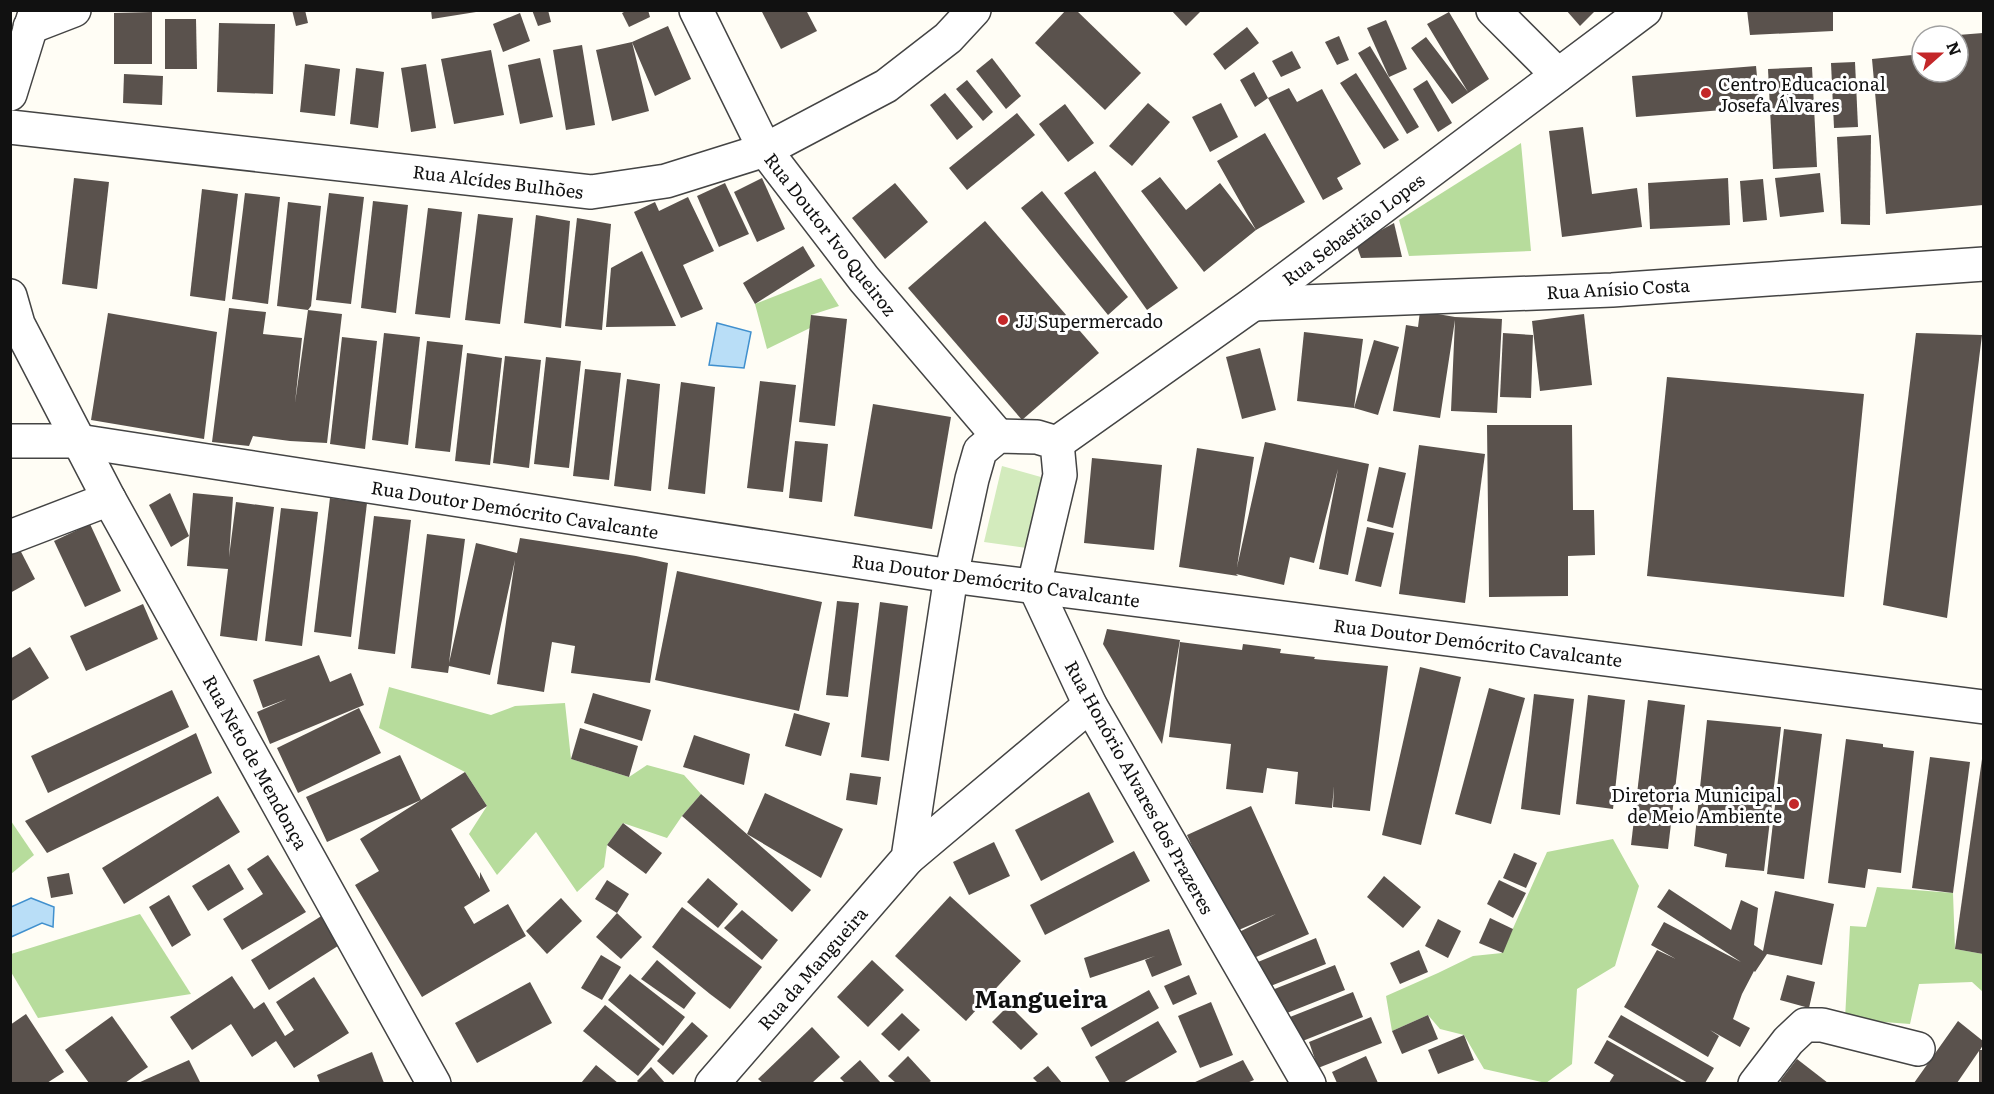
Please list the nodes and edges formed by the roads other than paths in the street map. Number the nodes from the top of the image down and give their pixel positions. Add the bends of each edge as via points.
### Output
1 (74, 10) edge
2 (696, 10) edge
3 (974, 10) edge
4 (1493, 10) edge
5 (1646, 10) edge
6 (33, 19) edge
7 (1558, 75) junction
8 (10, 94) edge
9 (10, 127) edge
10 (765, 150) junction
11 (1983, 264) edge
12 (10, 296) edge
13 (1252, 304) junction
14 (10, 441) edge
15 (78, 441) junction
16 (989, 443) junction
17 (1057, 443) junction
18 (109, 499) junction
19 (10, 537) edge
20 (951, 576) junction
21 (1034, 585) junction
22 (1982, 699) edge
23 (1090, 705) junction
24 (908, 858) junction
25 (1918, 1049) dead end
26 (716, 1082) edge
27 (434, 1083) edge
28 (1309, 1083) edge
29 (1755, 1083) edge

1 - 6 street
2 - 10 street, Rua Doutor Ivo Queiroz
3 - 10 street, Rua Alcídes Bulhões via 948,38 886,86
4 - 7 street
5 - 7 street, Rua Sebastião Lopes
6 - 8 street
7 - 13 street, Rua Sebastião Lopes
9 - 10 street, Rua Alcídes Bulhões via 591,192 666,182
10 - 16 street, Rua Doutor Ivo Queiroz
11 - 13 street, Rua Anísio Costa via 1612,290
12 - 15 street, Rua Neto de Mendonça via 18,324
13 - 17 street, Rua Sebastião Lopes
14 - 15 street, Rua Doutor Demócrito Cavalcante
15 - 18 street, Rua Neto de Mendonça
15 - 20 street, Rua Doutor Demócrito Cavalcante
16 - 17 street via 1037,437
16 - 20 street via 972,479
17 - 21 street via 1060,475
18 - 19 street
18 - 27 street, Rua Neto de Mendonça
20 - 21 street, Rua Doutor Demócrito Cavalcante
20 - 24 street
21 - 22 street, Rua Doutor Demócrito Cavalcante
21 - 23 street, Rua Honório Alvares dos Prazeres
23 - 24 street, Rua da Mangueira
23 - 28 street, Rua Honório Alvares dos Prazeres
24 - 26 street, Rua da Mangueira
25 - 29 street via 1822,1025 1805,1025

